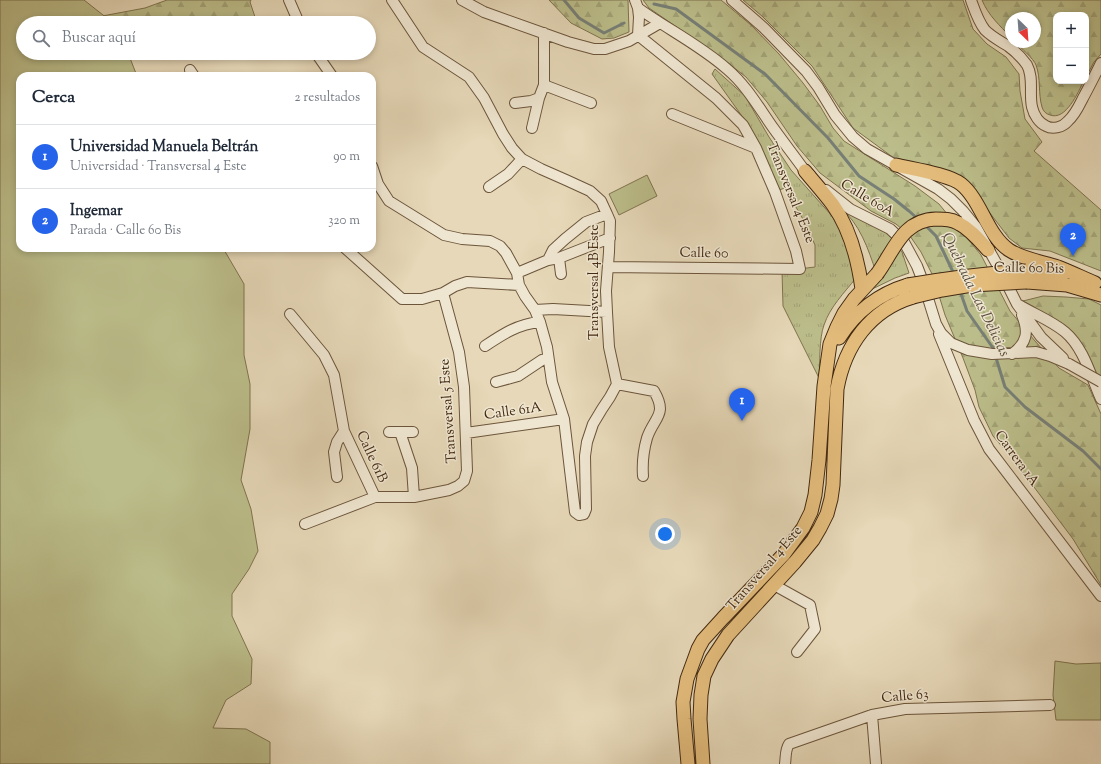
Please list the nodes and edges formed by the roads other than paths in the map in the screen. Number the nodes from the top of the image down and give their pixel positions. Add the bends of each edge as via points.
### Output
1 (289, 0) edge
2 (392, 0) edge
3 (462, 0) edge
4 (732, 0) edge
5 (971, 0) edge
6 (637, 4) edge
7 (296, 16) edge
8 (660, 23) junction
9 (544, 33) junction
10 (638, 35) junction
11 (321, 60) edge
12 (1101, 63) edge
13 (329, 72) edge
14 (544, 85) junction
15 (539, 98) junction
16 (515, 103) dead end
17 (591, 103) dead end
18 (672, 114) dead end
19 (532, 128) dead end
20 (756, 148) junction
21 (522, 159) junction
22 (896, 165) junction
23 (805, 171) junction
24 (376, 178) edge
25 (489, 187) dead end
26 (607, 214) junction
27 (610, 238) junction
28 (988, 250) junction
29 (349, 252) edge
30 (559, 258) junction
31 (548, 260) junction
32 (608, 267) junction
33 (800, 269) joint
34 (517, 273) junction
35 (561, 274) dead end
36 (1026, 276) junction
37 (1098, 284) edge
38 (520, 285) junction
39 (862, 289) junction
40 (443, 293) junction
41 (1101, 295) edge
42 (535, 310) junction
43 (1020, 310) junction
44 (607, 312) junction
45 (290, 314) dead end
46 (540, 322) junction
47 (936, 324) junction
48 (485, 346) dead end
49 (1012, 354) junction
50 (548, 358) junction
51 (1069, 364) junction
52 (843, 365) joint
53 (827, 369) junction
54 (496, 382) dead end
55 (1101, 382) edge
56 (617, 384) junction
57 (1101, 399) edge
58 (564, 419) junction
59 (344, 431) junction
60 (389, 432) dead end
61 (400, 432) junction
62 (413, 432) dead end
63 (466, 433) junction
64 (643, 476) dead end
65 (337, 478) dead end
66 (464, 481) joint
67 (375, 497) junction
68 (414, 497) junction
69 (305, 524) dead end
70 (774, 584) junction
71 (1101, 596) edge
72 (798, 652) dead end
73 (1050, 705) dead end
74 (872, 715) junction
75 (688, 764) edge
76 (704, 764) edge
77 (785, 764) edge
78 (876, 764) edge

1 - 7 street
2 - 21 street, Transversal 4B Este via 423,47 469,77 512,148
3 - 9 street via 484,12
4 - 22 street, Calle 60A via 806,71 853,137 867,149
5 - 12 street via 984,29 1016,52 1029,69 1032,106 1037,118 1045,126 1056,128 1068,122
6 - 8 street, Calle 60A
6 - 10 street
8 - 10 street
8 - 23 street, Calle 60A via 727,68 739,80
9 - 10 street via 594,49 629,41
9 - 14 street
10 - 20 street, Transversal 4 Este via 716,98 742,126
11 - 13 street
14 - 15 street
14 - 17 street
15 - 16 street
15 - 19 street
18 - 20 street
20 - 33 street, Transversal 4 Este via 778,199
21 - 25 street via 508,174
21 - 26 street, Transversal 4B Este via 590,191 601,201
22 - 28 street, Calle 60A via 951,199 976,227
22 - 37 main road via 952,179 961,184 1003,245 1018,254
23 - 39 main road via 834,206 843,222 857,256
23 - 47 street, Calle 60A via 850,209 890,229 904,242 922,279
24 - 34 street via 389,201 444,235 462,240 490,241 500,246
26 - 27 street, Transversal 4B Este via 610,221
26 - 31 street via 586,222 553,250
27 - 30 street
27 - 32 street, Transversal 4B Este
28 - 39 main road, bridge via 976,236 953,220 933,219 918,223 896,242 877,274
28 - 43 street, Calle 60A
29 - 40 street via 402,299 422,299
30 - 31 street
30 - 35 street
31 - 34 street
32 - 33 street, Calle 60
32 - 44 street, Transversal 4B Este
34 - 38 street
36 - 37 main road, Calle 60 Bis via 1057,274
36 - 41 main road, Calle 60 Bis
36 - 52 main road, Calle 60 Bis, bridge via 942,290 913,297 891,306 870,321 855,341
36 - 53 main road, Calle 60 Bis, bridge via 994,272 895,289 870,303 854,318 837,341
38 - 40 street via 467,282
38 - 42 street
39 - 53 main road via 837,327 830,344
40 - 63 street, Transversal 5 Este via 459,352
42 - 44 street
42 - 46 street
43 - 49 street via 1025,326 1025,339
43 - 51 street, Calle 60A via 1041,337
43 - 57 street via 1057,326 1075,342
44 - 56 street, Transversal 4B Este via 609,347
45 - 59 street via 324,355 334,374
46 - 48 street via 510,330
46 - 50 street
47 - 49 street, Calle 60A via 951,343 968,350 984,354
47 - 71 street, Carrera 1A via 974,420 990,449
49 - 51 street, Calle 60A via 1036,352
50 - 54 street via 518,376
50 - 58 street via 552,382
51 - 55 street, Calle 60A, bridge
52 - 70 main road, Transversal 4 Este via 837,389 833,485 827,514 813,540
53 - 75 main road, Transversal 4 Este via 819,460 811,512 784,554 703,640 698,649 687,679 683,702
56 - 58 street via 594,424 587,442 584,456 586,509 581,516 575,512
56 - 64 street via 654,391 659,400 660,413 648,437 642,460
58 - 63 street, Calle 61A
59 - 65 street via 334,452
59 - 67 street, Calle 61B
60 - 61 street
61 - 62 street
61 - 68 street via 412,468
63 - 66 street, Transversal 5 Este via 467,471
66 - 68 street, Calle 61B via 449,490
67 - 68 street, Calle 61B
67 - 69 street
70 - 72 street via 810,604 815,629
70 - 76 main road, Transversal 4 Este via 728,635 704,676 700,719
73 - 74 street, Calle 63 via 905,709
74 - 77 street, Calle 63 via 790,744 786,751
74 - 78 street

